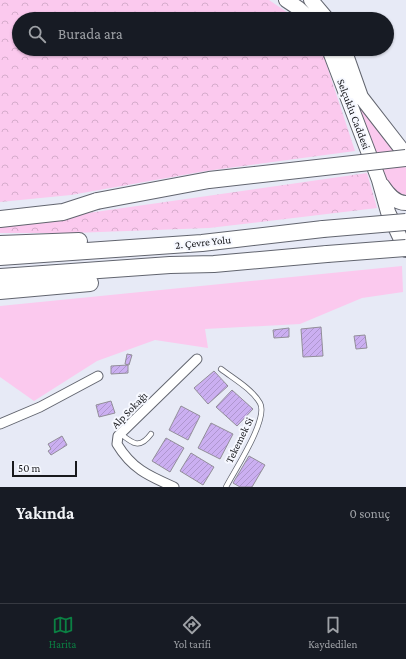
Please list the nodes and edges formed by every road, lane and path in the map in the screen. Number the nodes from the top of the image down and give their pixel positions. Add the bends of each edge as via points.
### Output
1 (286, 0) edge
2 (311, 0) edge
3 (302, 12) edge
4 (321, 12) edge
5 (332, 56) edge
6 (346, 56) edge
7 (405, 153) edge
8 (379, 180) junction
9 (97, 201) junction
10 (406, 203) edge
11 (0, 213) edge
12 (0, 220) edge
13 (406, 222) edge
14 (284, 233) junction
15 (0, 244) edge
16 (406, 249) edge
17 (0, 257) edge
18 (214, 264) junction
19 (0, 277) edge
20 (0, 291) edge
21 (197, 359) dead end
22 (220, 369) dead end
23 (98, 376) dead end
24 (0, 424) edge
25 (121, 434) junction
26 (150, 434) dead end
27 (160, 484) edge
28 (174, 487) edge
29 (226, 487) edge

1 - 3 main road
2 - 4 main road
5 - 8 main road, Selçuklu Caddesi
6 - 7 main road, Selçuklu Caddesi via 361,97
7 - 9 highway, bridge via 209,180
8 - 10 main road via 394,199 399,203
8 - 16 main road via 388,212
9 - 11 highway
9 - 12 highway via 64,212
13 - 14 highway, 2. Çevre Yolu, bridge
14 - 15 highway via 228,233
14 - 17 highway, 2. Çevre Yolu via 202,243
16 - 18 highway, 2. Çevre Yolu, bridge
18 - 19 highway, 2. Çevre Yolu
18 - 20 highway via 124,280
21 - 25 street, Alp Sokağı
22 - 29 lane, Tekemek Si via 253,394 261,405 262,414
23 - 24 street via 40,407
25 - 26 lane via 131,442 139,444 145,442
25 - 27 street, Alp Sokağı via 118,436 117,444 122,453 132,465
27 - 28 street, Alp Sokağı

